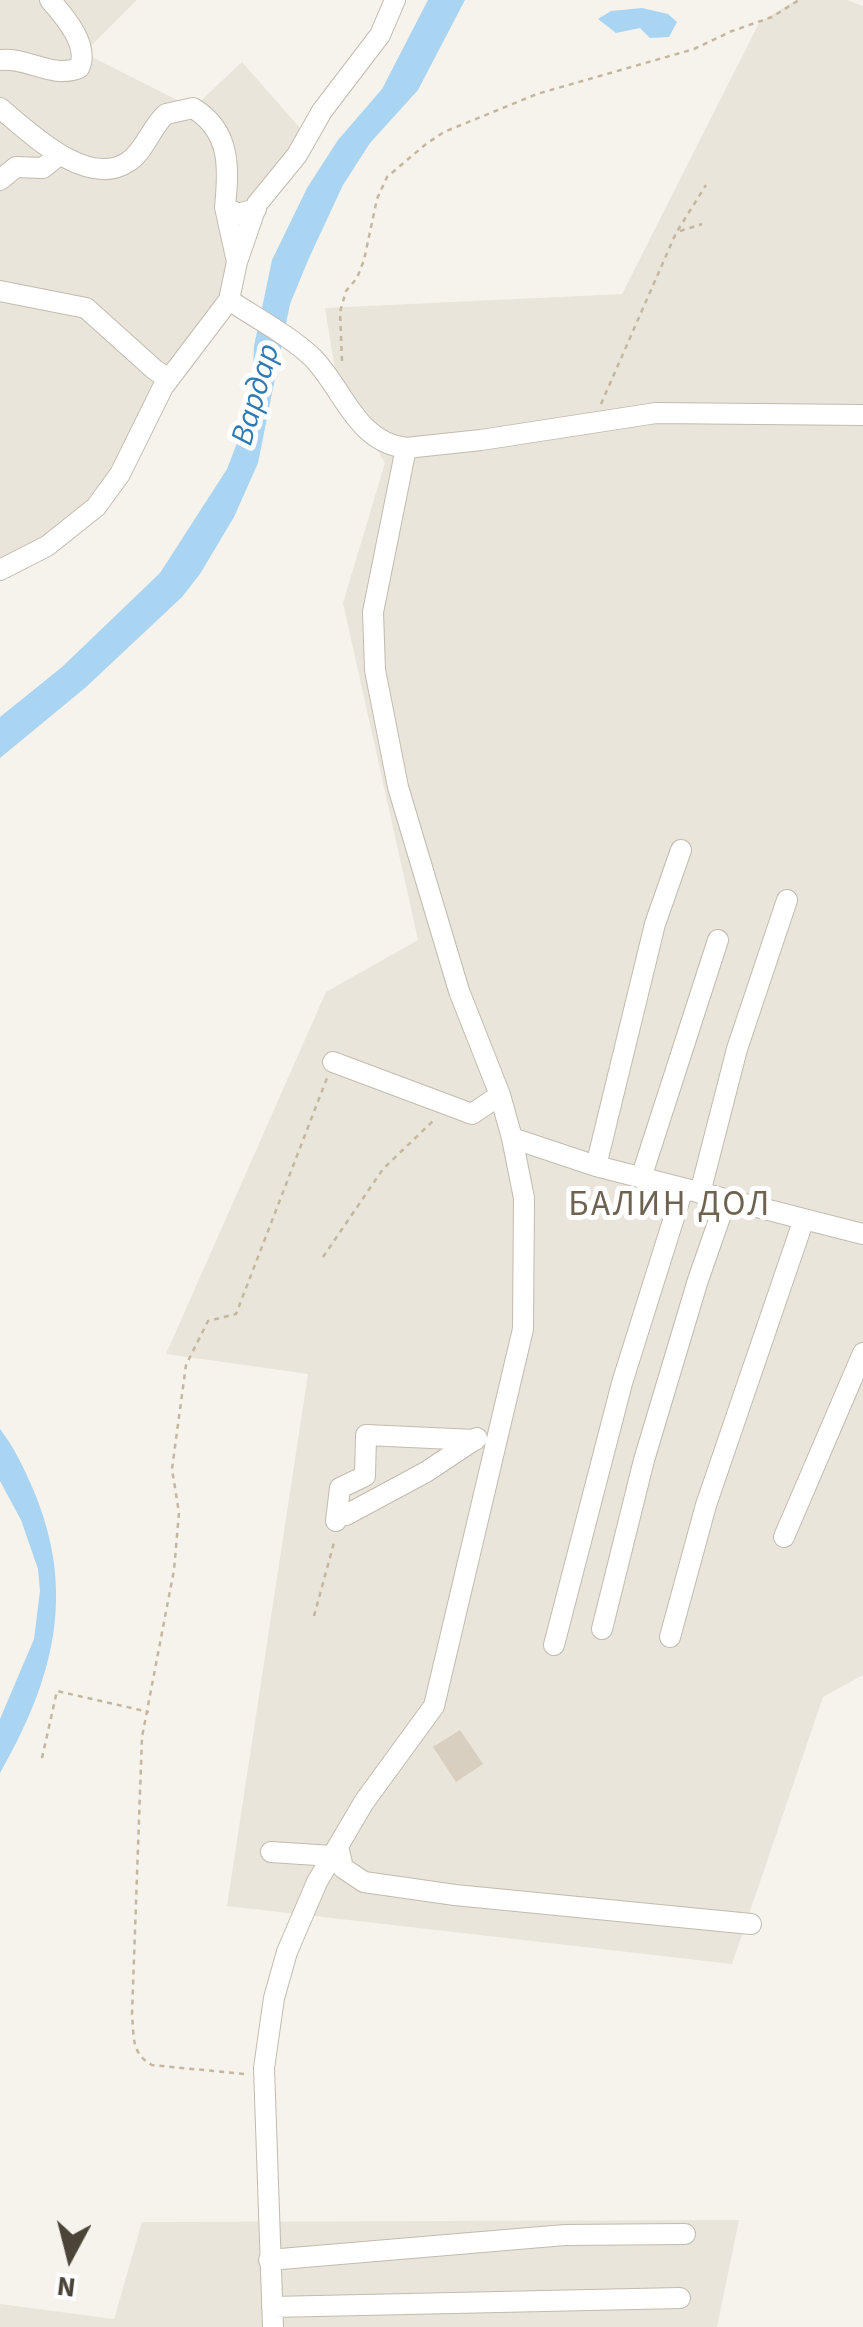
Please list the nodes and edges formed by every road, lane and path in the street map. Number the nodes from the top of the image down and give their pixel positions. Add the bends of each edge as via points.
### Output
1 (50, 0) edge
2 (395, 0) edge
3 (799, 0) edge
4 (0, 60) edge
5 (0, 108) edge
6 (59, 154) junction
7 (0, 180) edge
8 (706, 185) dead end
9 (225, 207) junction
10 (256, 209) junction
11 (702, 224) dead end
12 (676, 233) junction
13 (237, 262) junction
14 (0, 291) edge
15 (229, 300) junction
16 (344, 372) dead end
17 (169, 378) junction
18 (863, 415) edge
19 (594, 421) junction
20 (406, 448) junction
21 (0, 570) edge
22 (681, 850) dead end
23 (787, 900) dead end
24 (718, 940) dead end
25 (332, 1062) joint
26 (500, 1094) junction
27 (448, 1108) junction
28 (512, 1138) junction
29 (596, 1166) junction
30 (641, 1178) junction
31 (692, 1191) junction
32 (726, 1200) junction
33 (804, 1219) junction
34 (863, 1234) edge
35 (323, 1257) dead end
36 (863, 1353) edge
37 (505, 1408) junction
38 (475, 1440) junction
39 (341, 1518) junction
40 (784, 1537) dead end
41 (314, 1616) dead end
42 (602, 1629) dead end
43 (670, 1637) dead end
44 (554, 1645) dead end
45 (149, 1712) junction
46 (42, 1758) dead end
47 (335, 1851) junction
48 (271, 1852) dead end
49 (751, 1924) dead end
50 (264, 2076) junction
51 (684, 2234) dead end
52 (270, 2260) junction
53 (680, 2298) dead end
54 (273, 2317) edge

1 - 4 street via 81,46 79,68 60,72
2 - 10 street via 380,35
3 - 16 path via 694,50 557,88 463,123 404,162 376,198 364,260 346,291 340,312
5 - 6 street
6 - 7 street via 42,168 16,167
6 - 9 street via 86,166 119,167 136,156 166,114 193,108 225,146
8 - 12 path
9 - 10 street via 238,214
9 - 13 street
10 - 13 street
11 - 12 path
12 - 19 path
13 - 15 street
14 - 17 street via 86,308
15 - 17 street
15 - 20 street via 312,358 365,428
17 - 21 street via 96,507 48,546
18 - 19 street via 687,411
19 - 20 street
20 - 26 street via 373,612 375,670 404,805 459,990
22 - 29 street via 655,924
23 - 31 street
24 - 30 street
25 - 27 street
25 - 45 path via 236,1314 208,1321 186,1366 172,1469 179,1512 174,1570
26 - 27 street via 472,1114
26 - 28 street
27 - 35 path via 383,1169
28 - 29 street
28 - 37 street via 524,1198 523,1329
29 - 30 street
30 - 31 street
31 - 32 street
31 - 44 street via 622,1383
32 - 33 street
32 - 42 street via 644,1460
33 - 34 street
33 - 43 street via 706,1505
36 - 40 street
37 - 38 street
37 - 47 street via 434,1706
38 - 39 street
38 - 39 street via 366,1435 365,1476 340,1488
39 - 41 path
45 - 46 path via 57,1691
45 - 50 path via 142,1737 135,2050 152,2065
47 - 48 street
47 - 49 street via 343,1868 364,1882
47 - 50 street via 286,1952
50 - 52 street
51 - 52 street via 565,2236
52 - 54 street
53 - 54 street

